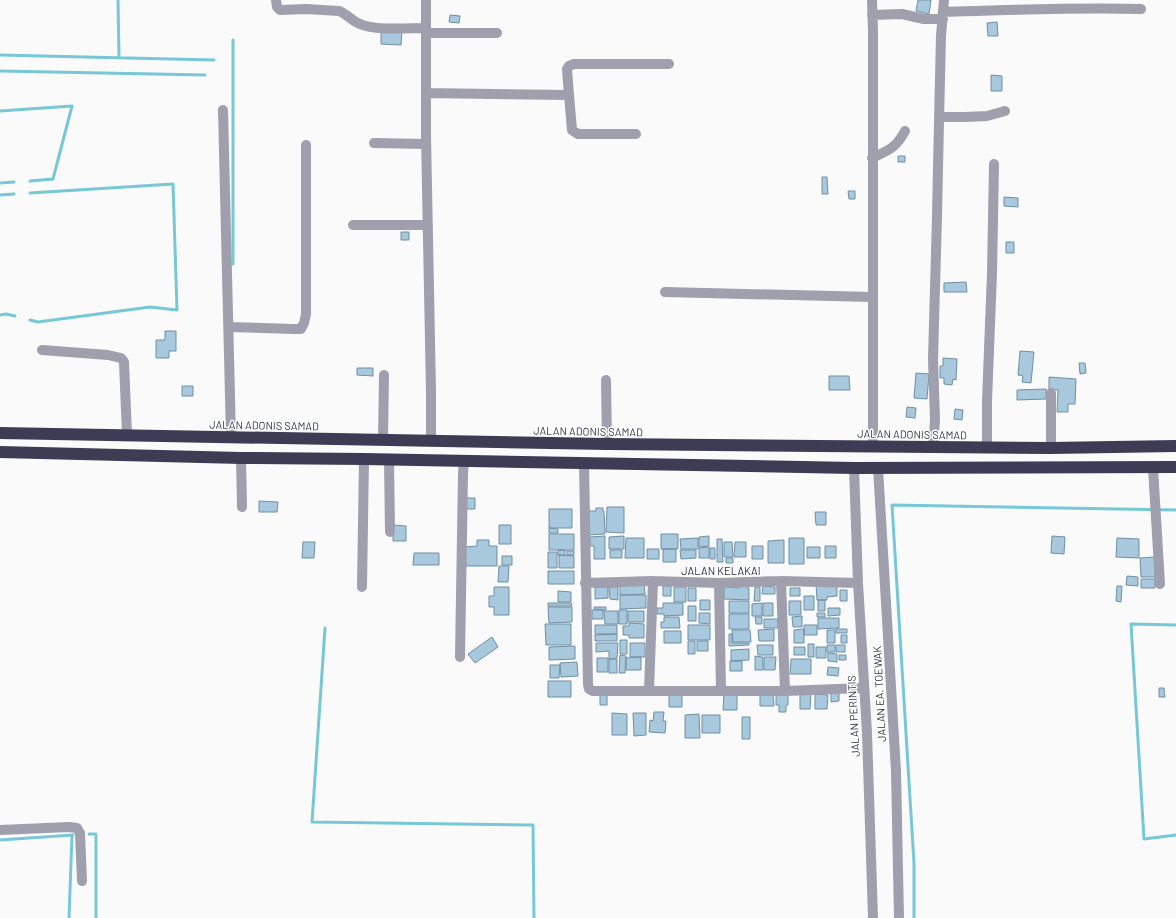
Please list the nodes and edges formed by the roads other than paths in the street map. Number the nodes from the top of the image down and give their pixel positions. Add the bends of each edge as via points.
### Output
1 (276, 0) edge
2 (426, 0) edge
3 (872, 0) edge
4 (944, 0) edge
5 (1141, 9) dead end
6 (872, 15) junction
7 (943, 16) junction
8 (426, 31) junction
9 (496, 33) dead end
10 (669, 64) dead end
11 (426, 93) junction
12 (569, 95) junction
13 (223, 110) dead end
14 (1005, 111) dead end
15 (939, 117) junction
16 (905, 131) dead end
17 (636, 134) dead end
18 (374, 143) dead end
19 (426, 144) junction
20 (306, 145) dead end
21 (872, 158) junction
22 (994, 164) dead end
23 (353, 225) dead end
24 (428, 225) junction
25 (665, 292) dead end
26 (872, 297) junction
27 (229, 327) junction
28 (42, 350) dead end
29 (384, 375) dead end
30 (606, 380) dead end
31 (1051, 393) dead end
32 (0, 433) edge
33 (127, 435) junction
34 (231, 437) junction
35 (383, 439) junction
36 (430, 441) junction
37 (607, 444) junction
38 (873, 446) junction
39 (1176, 446) edge
40 (933, 447) junction
41 (987, 448) junction
42 (1020, 448) junction
43 (1051, 448) junction
44 (0, 452) edge
45 (241, 458) junction
46 (364, 459) junction
47 (389, 459) junction
48 (464, 461) junction
49 (1176, 467) edge
50 (854, 468) junction
51 (878, 468) junction
52 (1020, 468) junction
53 (1153, 468) junction
54 (584, 469) junction
55 (242, 505) dead end
56 (390, 532) dead end
57 (653, 581) junction
58 (781, 581) junction
59 (858, 582) junction
60 (585, 583) junction
61 (719, 583) junction
62 (1160, 584) dead end
63 (362, 587) dead end
64 (460, 657) dead end
65 (864, 688) junction
66 (649, 690) junction
67 (721, 690) junction
68 (785, 691) junction
69 (0, 830) edge
70 (82, 881) dead end
71 (873, 918) edge
72 (899, 918) edge

1 - 8 street via 280,10 339,11 352,20 370,27
2 - 8 street
3 - 6 street
4 - 7 street
5 - 7 street via 1038,9
6 - 7 street via 902,14 924,19
6 - 21 street
7 - 15 street
8 - 9 street
8 - 11 street
10 - 12 street via 574,64 568,69
11 - 12 street
11 - 19 street
12 - 17 street via 573,132
13 - 27 street
14 - 15 street via 987,116
15 - 40 street
16 - 21 street via 900,142
18 - 19 street
19 - 24 street
20 - 27 street via 304,323 300,329
21 - 26 street
22 - 41 street
23 - 24 street
24 - 36 street
25 - 26 street
26 - 38 street
27 - 34 street
28 - 33 street via 121,358 124,362
29 - 35 street
30 - 37 street
31 - 43 street
32 - 33 highway, JALAN ADONIS SAMAD
33 - 34 highway, JALAN ADONIS SAMAD
34 - 35 highway, JALAN ADONIS SAMAD
35 - 36 highway, JALAN ADONIS SAMAD
36 - 37 highway, JALAN ADONIS SAMAD
37 - 38 highway, JALAN ADONIS SAMAD
38 - 40 highway, JALAN ADONIS SAMAD
39 - 43 highway, JALAN ADONIS SAMAD
40 - 41 highway, JALAN ADONIS SAMAD
41 - 42 highway, JALAN ADONIS SAMAD
42 - 43 highway, JALAN ADONIS SAMAD
42 - 52 highway
44 - 45 highway
45 - 46 highway
45 - 55 street
46 - 47 highway
46 - 63 street
47 - 48 highway
47 - 56 street
48 - 54 highway
48 - 64 street
49 - 53 highway
50 - 51 highway
50 - 54 highway
50 - 59 street, JALAN PERINTIS
51 - 52 highway
51 - 72 street, JALAN EA. TOEWAK via 896,771
52 - 53 highway
53 - 62 street
54 - 60 street
57 - 60 street, JALAN KELAKAI
57 - 61 street, JALAN KELAKAI
57 - 66 street
58 - 59 street, JALAN KELAKAI
58 - 61 street, JALAN KELAKAI
58 - 68 street
59 - 65 street, JALAN PERINTIS
60 - 66 street via 589,689
61 - 67 street
65 - 68 street
65 - 71 street, JALAN PERINTIS
66 - 67 street
67 - 68 street
69 - 70 street via 77,828 80,833

